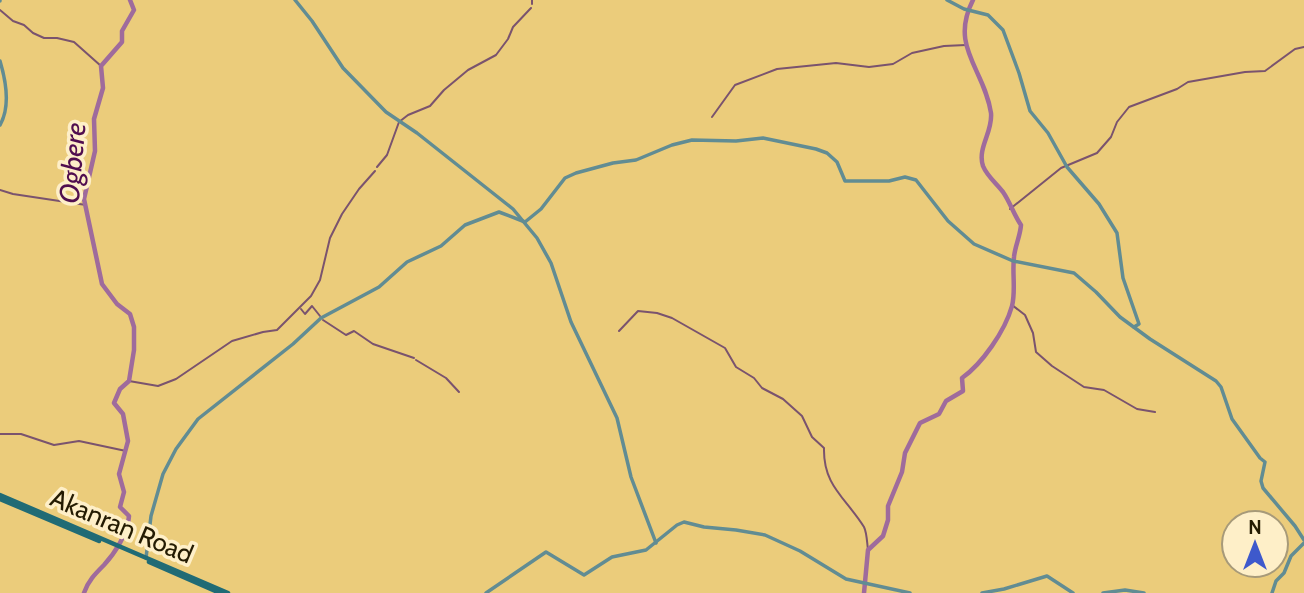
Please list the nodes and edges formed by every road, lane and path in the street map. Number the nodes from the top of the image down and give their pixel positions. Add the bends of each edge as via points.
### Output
1 (295, 0) edge
2 (947, 0) edge
3 (0, 61) edge
4 (0, 125) edge
5 (525, 222) junction
6 (1134, 327) junction
7 (0, 497) edge
8 (1304, 542) edge
9 (656, 543) junction
10 (115, 546) junction
11 (146, 558) junction
12 (220, 593) edge
13 (228, 593) edge
14 (486, 593) edge
15 (910, 593) edge
16 (982, 593) edge
17 (1073, 593) edge
18 (1103, 593) edge
19 (1144, 593) edge
20 (1272, 593) edge

1 - 5 street via 343,68 386,112
2 - 6 street via 988,15 1003,30 1030,111 1118,233 1122,277 1139,324
3 - 4 street via 6,93
5 - 6 street via 565,178 576,173 636,160 679,142 763,138 827,153 841,167 845,181 916,180 948,221 974,244 1015,261 1074,273
5 - 9 street via 551,263 571,322 617,418 631,477
5 - 11 street via 499,212 465,225 441,246 407,262 379,287 321,318 216,403 190,429 163,474
6 - 8 street via 1221,387 1232,419 1265,462 1263,488
7 - 10 main road, Akanran Road
8 - 20 street via 1291,556
9 - 14 street via 646,550 612,557 584,575 546,552
9 - 15 street via 684,522 754,533 809,556 837,575
10 - 11 main road, Akanran Road
10 - 12 main road, Akanran Road
11 - 13 main road, Akanran Road
16 - 17 street via 1044,576 1051,576
18 - 19 street

